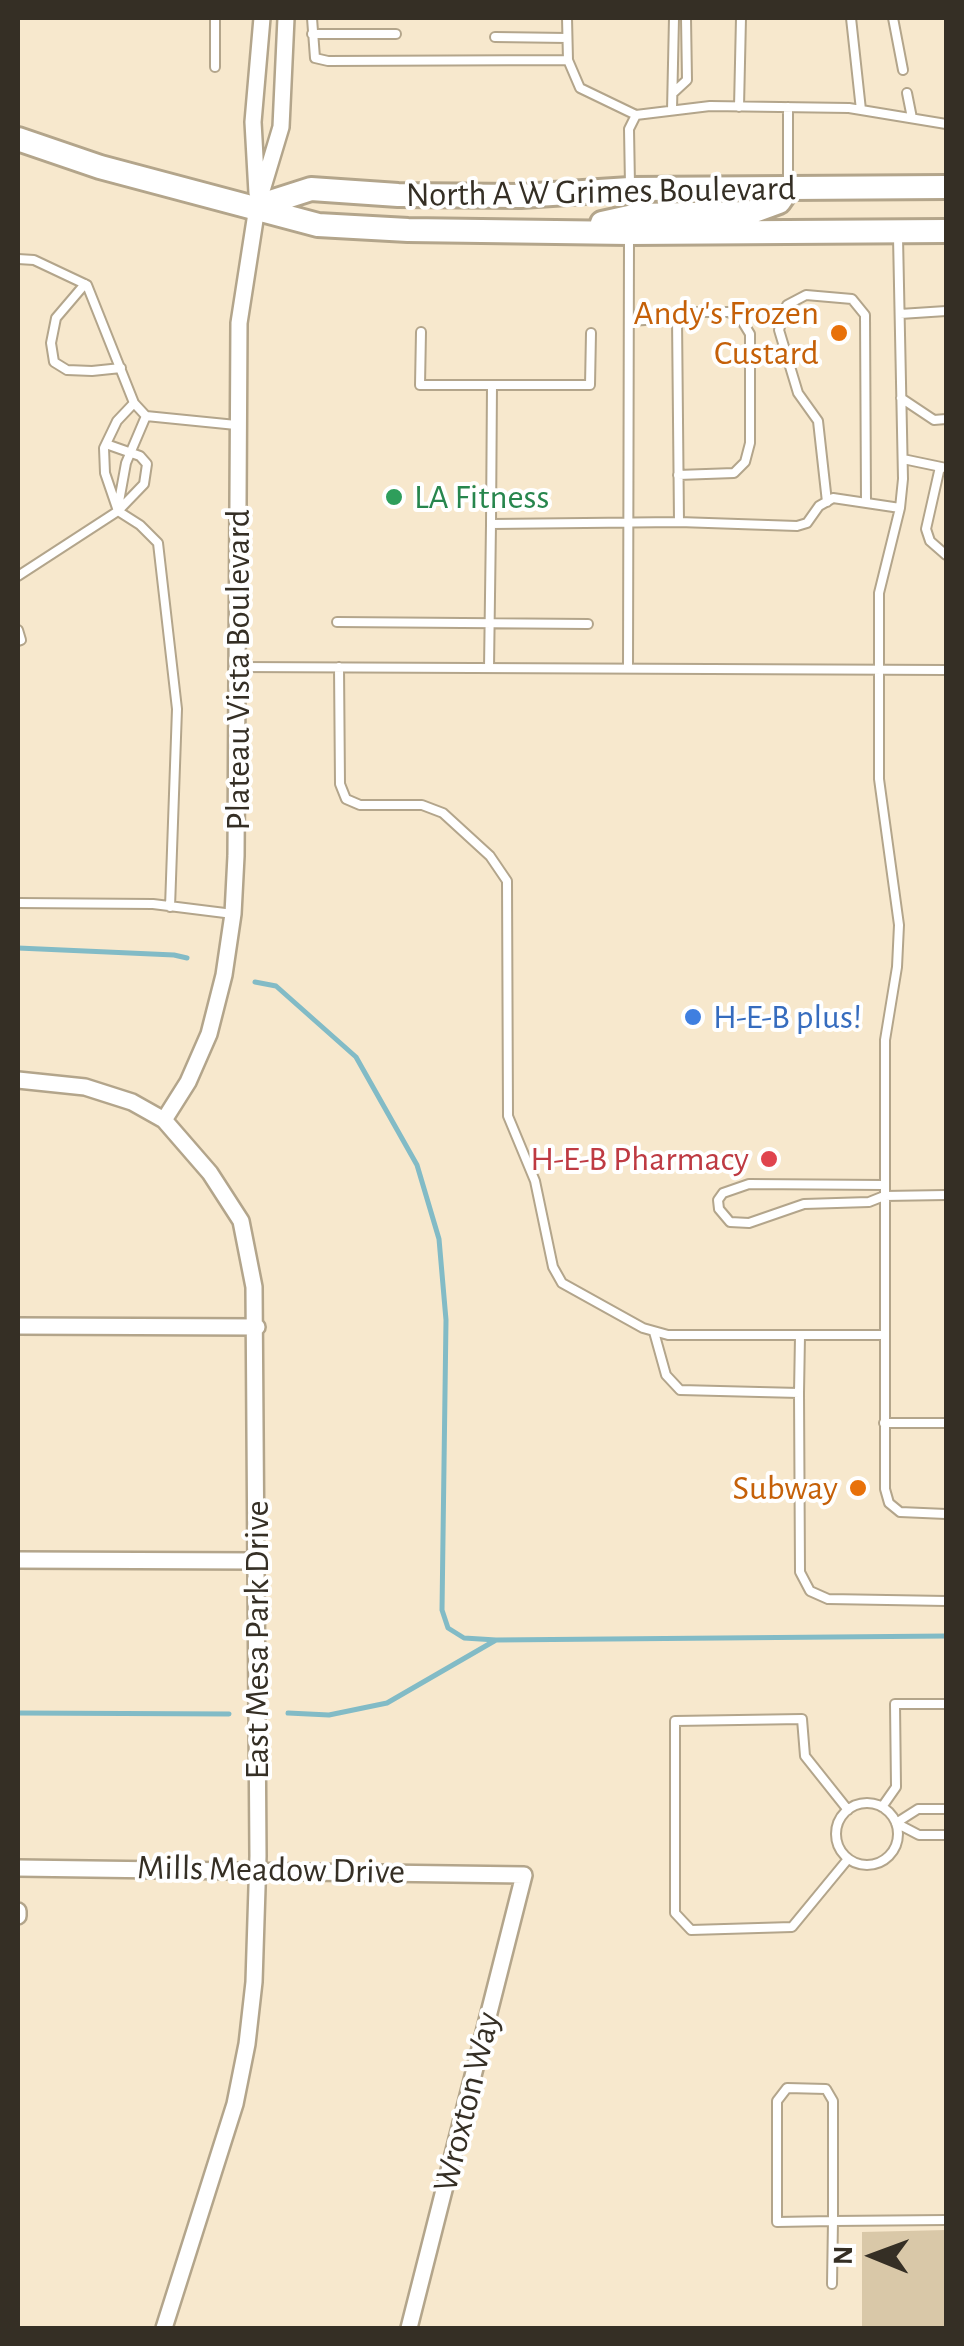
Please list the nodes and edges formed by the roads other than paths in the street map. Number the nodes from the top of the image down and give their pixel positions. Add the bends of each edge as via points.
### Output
1 (214, 18) edge
2 (262, 18) edge
3 (286, 18) edge
4 (312, 18) edge
5 (567, 18) edge
6 (674, 18) edge
7 (686, 18) edge
8 (741, 18) edge
9 (851, 18) edge
10 (894, 18) edge
11 (312, 34) junction
12 (396, 34) dead end
13 (495, 36) dead end
14 (567, 38) junction
15 (568, 60) junction
16 (215, 67) dead end
17 (903, 70) dead end
18 (673, 92) junction
19 (907, 93) dead end
20 (739, 107) junction
21 (788, 107) junction
22 (672, 110) junction
23 (861, 110) junction
24 (636, 115) junction
25 (912, 118) junction
26 (946, 124) edge
27 (18, 139) edge
28 (946, 186) edge
29 (788, 189) junction
30 (630, 190) junction
31 (258, 206) junction
32 (564, 230) junction
33 (946, 231) edge
34 (629, 232) junction
35 (898, 232) junction
36 (18, 259) edge
37 (84, 284) junction
38 (946, 311) edge
39 (900, 314) junction
40 (677, 318) junction
41 (629, 320) junction
42 (421, 332) dead end
43 (591, 333) dead end
44 (121, 368) junction
45 (492, 384) junction
46 (901, 398) junction
47 (134, 403) junction
48 (146, 416) junction
49 (946, 419) edge
50 (240, 425) junction
51 (106, 444) junction
52 (130, 451) junction
53 (902, 459) junction
54 (943, 467) edge
55 (678, 475) junction
56 (826, 502) junction
57 (866, 502) junction
58 (900, 508) junction
59 (118, 511) junction
60 (678, 522) junction
61 (491, 524) junction
62 (628, 524) junction
63 (946, 555) edge
64 (18, 576) edge
65 (337, 622) dead end
66 (490, 623) junction
67 (588, 624) dead end
68 (18, 630) edge
69 (18, 641) edge
70 (237, 667) junction
71 (628, 667) junction
72 (339, 668) junction
73 (489, 668) junction
74 (878, 668) junction
75 (946, 670) edge
76 (18, 903) edge
77 (170, 907) junction
78 (233, 914) junction
79 (18, 1080) edge
80 (164, 1120) junction
81 (884, 1185) junction
82 (946, 1195) edge
83 (884, 1196) junction
84 (18, 1326) edge
85 (256, 1327) junction
86 (654, 1332) junction
87 (800, 1336) junction
88 (884, 1336) junction
89 (799, 1393) junction
90 (884, 1423) junction
91 (946, 1424) edge
92 (946, 1514) edge
93 (18, 1560) edge
94 (256, 1560) junction
95 (946, 1601) edge
96 (946, 1704) edge
97 (882, 1807) junction
98 (946, 1809) edge
99 (848, 1810) junction
100 (896, 1823) junction
101 (946, 1835) edge
102 (848, 1859) junction
103 (18, 1868) edge
104 (258, 1872) junction
105 (524, 1874) joint
106 (946, 2220) edge
107 (833, 2221) junction
108 (832, 2284) dead end
109 (164, 2328) edge
110 (410, 2328) edge

1 - 16 lane
2 - 31 street, Plateau Vista Boulevard via 253,122
3 - 31 street, Plateau Vista Boulevard via 281,127
4 - 11 lane
5 - 14 lane
6 - 18 lane
7 - 18 lane via 686,80
8 - 20 lane
9 - 23 lane
10 - 17 lane
11 - 12 lane
11 - 15 lane via 315,58 328,61
13 - 14 lane
14 - 15 lane
15 - 24 lane via 580,88
18 - 22 lane
19 - 25 lane
20 - 21 lane
20 - 22 lane
21 - 23 lane
21 - 29 lane
22 - 24 lane
23 - 25 lane
24 - 30 lane via 629,130
25 - 26 lane
27 - 31 main road, North A W Grimes Boulevard
28 - 29 main road, North A W Grimes Boulevard
29 - 30 main road, North A W Grimes Boulevard
29 - 32 main road via 779,202 748,213 638,215
30 - 31 main road, North A W Grimes Boulevard via 468,196 311,189
31 - 32 main road, North A W Grimes Boulevard via 318,225
31 - 50 street, Plateau Vista Boulevard via 240,323
32 - 34 main road, North A W Grimes Boulevard
33 - 35 main road, North A W Grimes Boulevard
34 - 35 main road, North A W Grimes Boulevard
34 - 41 lane
35 - 39 lane
36 - 37 lane
37 - 44 lane
37 - 44 lane via 56,318 54,362 67,370
38 - 39 lane
39 - 46 lane
40 - 41 lane
40 - 55 lane
40 - 55 lane via 729,312 750,334 745,462 734,474
41 - 62 lane
42 - 45 lane via 420,385
43 - 45 lane via 590,385
44 - 47 lane
45 - 61 lane
46 - 49 lane via 934,420
46 - 53 lane
47 - 48 lane
47 - 51 lane
48 - 50 lane
48 - 52 lane
50 - 70 street, Plateau Vista Boulevard
51 - 52 lane
51 - 59 lane via 105,473
52 - 59 lane
52 - 59 lane via 148,473
53 - 54 lane
53 - 58 lane
54 - 63 lane via 926,529
55 - 60 lane
56 - 57 lane
56 - 57 lane via 818,420 798,392 780,330 787,304 806,296 852,299 865,315
56 - 60 lane via 797,526
57 - 58 lane
58 - 74 lane via 880,582
59 - 64 lane
59 - 77 lane via 158,543 177,709
60 - 62 lane
61 - 62 lane
61 - 66 lane
62 - 71 lane
65 - 66 lane
66 - 67 lane
66 - 73 lane
68 - 69 lane
70 - 72 lane
70 - 78 street, Plateau Vista Boulevard
71 - 73 lane
71 - 74 lane
72 - 73 lane
72 - 86 lane via 340,784 346,800 422,805 443,813 507,881 506,1106 535,1181 557,1277
74 - 75 lane
74 - 81 lane via 879,779 898,925 885,1040
76 - 77 lane
77 - 78 lane
78 - 80 street, Plateau Vista Boulevard via 209,1034
79 - 80 street, East Mesa Park Drive via 85,1086
80 - 85 street, East Mesa Park Drive via 241,1221
81 - 83 lane
81 - 83 lane via 748,1184 718,1200 724,1219 740,1224 804,1204
82 - 83 lane
83 - 88 lane
84 - 85 street
85 - 94 street, East Mesa Park Drive
86 - 87 lane
86 - 89 lane via 666,1375 680,1390
87 - 88 lane
87 - 89 lane
88 - 90 lane
89 - 95 lane via 803,1582 828,1599
90 - 91 lane
90 - 92 lane via 889,1503 908,1514
93 - 94 street
94 - 104 street, East Mesa Park Drive
96 - 97 lane via 895,1704 896,1788
97 - 99 lane via 862,1803
97 - 100 lane
98 - 100 lane via 918,1809
99 - 102 lane via 836,1832
99 - 102 lane via 805,1756 802,1718 676,1721 675,1913 691,1930 792,1927
100 - 101 lane via 919,1835
100 - 102 lane via 896,1842 885,1858 867,1865
103 - 104 street, Mills Meadow Drive
104 - 105 street, Mills Meadow Drive
104 - 109 street, East Mesa Park Drive via 254,1982 235,2104
105 - 110 street, Wroxton Way
106 - 107 lane
107 - 107 lane via 777,2222 777,2101 787,2088 826,2088 833,2101
107 - 108 lane

